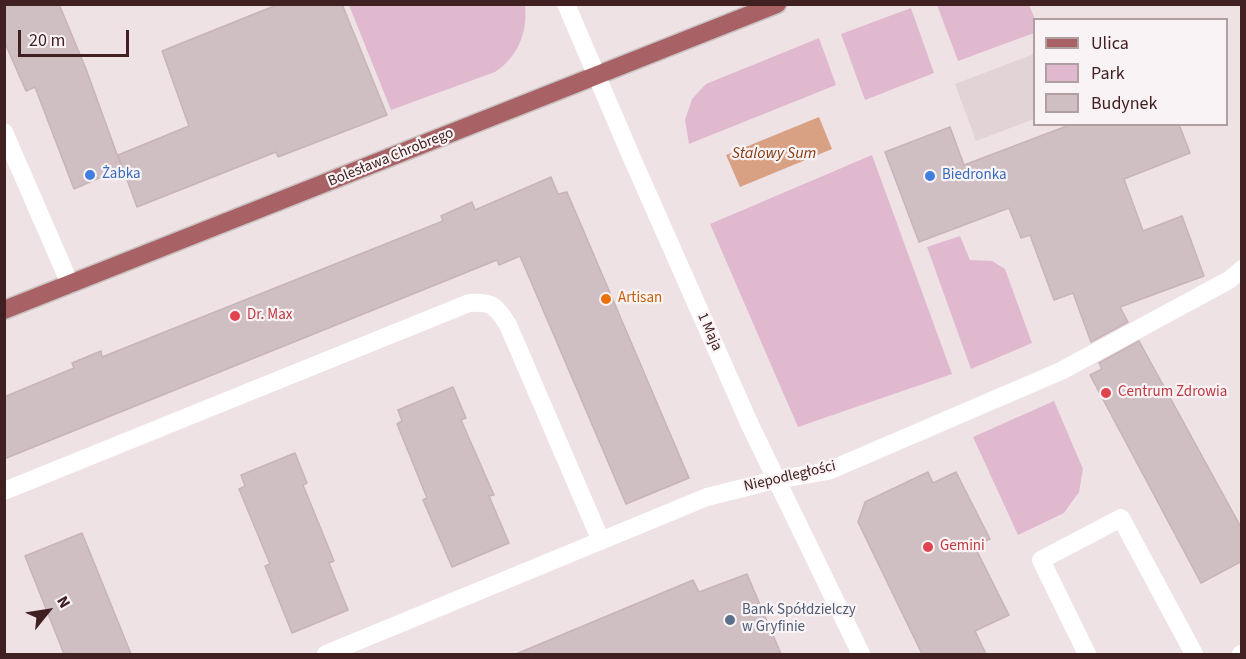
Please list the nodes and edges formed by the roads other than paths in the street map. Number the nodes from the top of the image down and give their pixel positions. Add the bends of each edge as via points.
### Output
1 (566, 4) edge
2 (777, 4) edge
3 (596, 75) junction
4 (4, 132) edge
5 (1242, 269) edge
6 (70, 284) junction
7 (4, 310) edge
8 (775, 480) junction
9 (4, 491) edge
10 (601, 541) junction
11 (347, 650) edge
12 (326, 654) edge
13 (861, 654) edge
14 (1087, 654) edge
15 (1194, 654) edge

1 - 3 street, 1 Maja
2 - 3 main road, Bolesława Chrobrego
3 - 6 main road, Bolesława Chrobrego
3 - 8 street, 1 Maja
4 - 6 street
5 - 8 street, Niepodległości via 1229,280 1061,371 828,471
6 - 7 main road, Bolesława Chrobrego
8 - 10 street, Niepodległości via 706,497
8 - 13 street, 1 Maja
9 - 10 street via 469,303 484,302 497,308 508,325
10 - 11 street, Niepodległości
11 - 12 street, Niepodległości
14 - 15 street via 1041,560 1121,518

